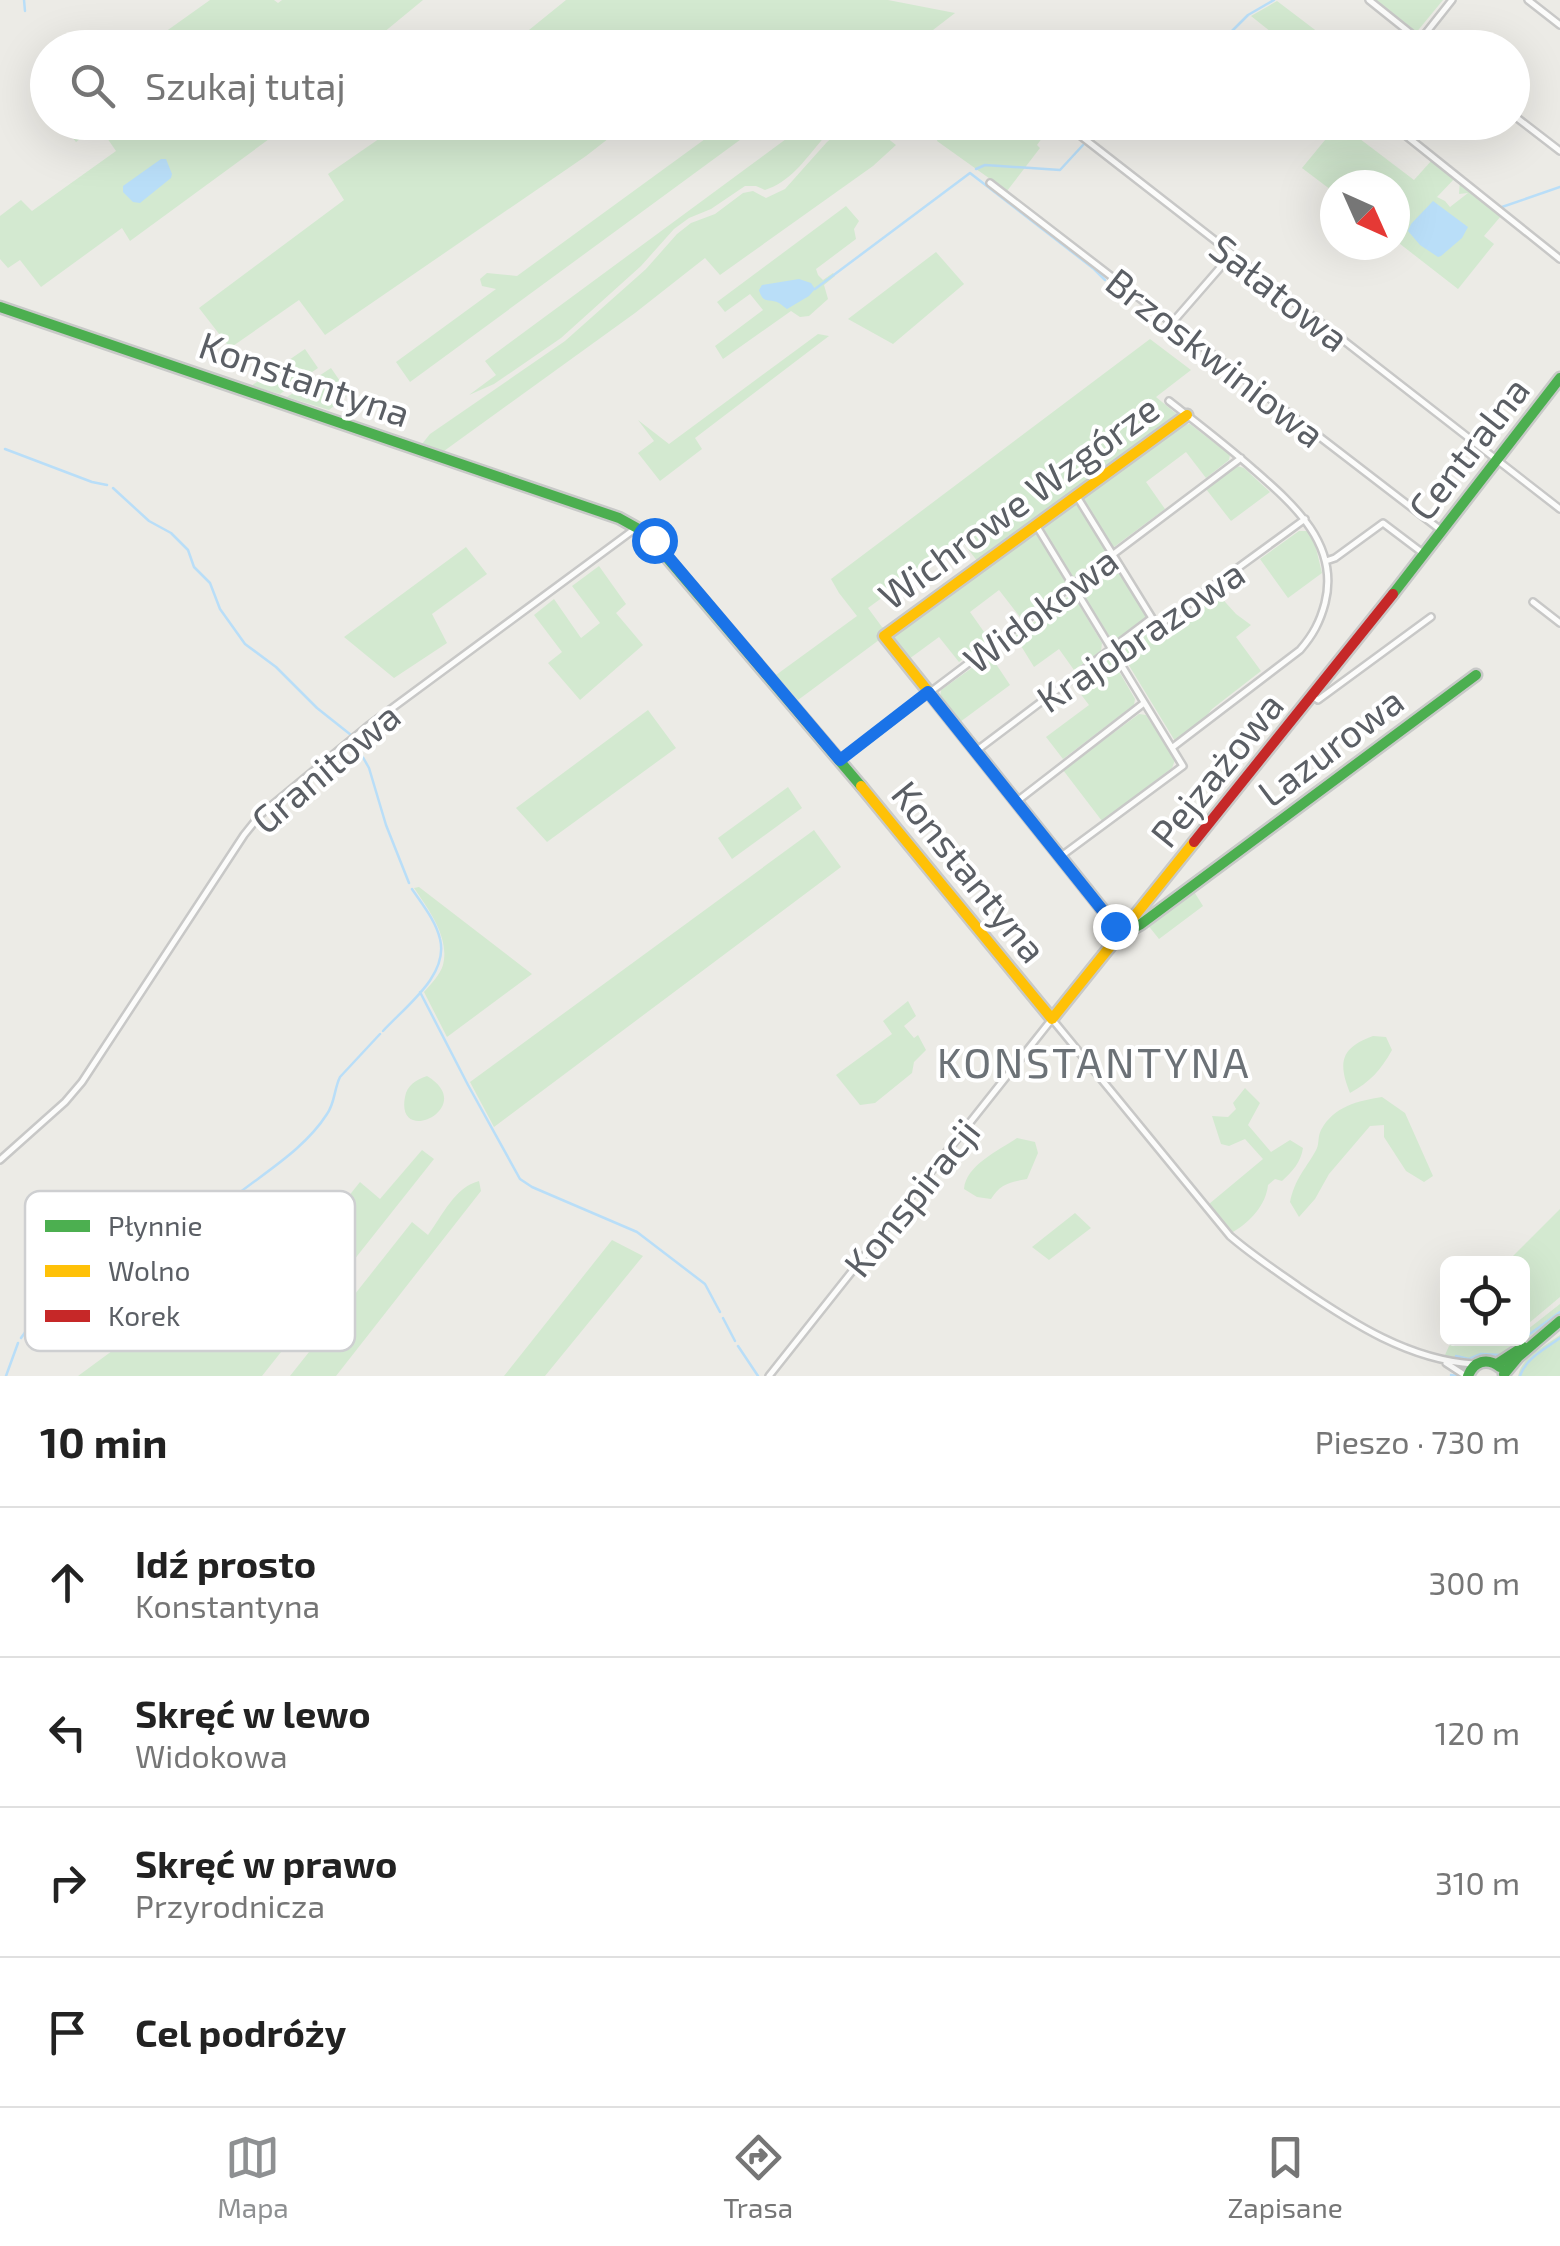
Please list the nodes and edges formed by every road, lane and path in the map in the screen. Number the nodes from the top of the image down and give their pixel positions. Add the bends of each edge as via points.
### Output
1 (1369, 0) edge
2 (1452, 0) edge
3 (1528, 0) edge
4 (1560, 25) edge
5 (1407, 30) edge
6 (1428, 30) edge
7 (1530, 128) edge
8 (1086, 140) edge
9 (1412, 140) edge
10 (1560, 152) edge
11 (990, 182) dead end
12 (1232, 254) junction
13 (1560, 259) edge
14 (0, 307) edge
15 (1172, 324) junction
16 (1560, 378) edge
17 (1168, 401) dead end
18 (1187, 415) junction
19 (1240, 458) junction
20 (1496, 460) junction
21 (1076, 496) junction
22 (1560, 509) edge
23 (1305, 519) junction
24 (1036, 525) junction
25 (638, 527) junction
26 (1442, 531) junction
27 (1112, 554) junction
28 (1424, 554) junction
29 (1326, 562) junction
30 (1072, 584) junction
31 (1533, 602) dead end
32 (1431, 617) dead end
33 (1152, 618) junction
34 (1560, 623) edge
35 (1111, 648) junction
36 (1476, 676) dead end
37 (928, 692) junction
38 (1312, 696) junction
39 (1144, 703) junction
40 (1173, 747) junction
41 (976, 752) junction
42 (840, 760) junction
43 (1016, 802) junction
44 (1060, 857) junction
45 (1122, 934) junction
46 (1052, 1019) junction
47 (0, 1160) edge
48 (1560, 1321) edge
49 (1444, 1361) junction
50 (1474, 1364) junction
51 (1502, 1371) edge
52 (769, 1376) edge
53 (1467, 1376) edge

1 - 5 street
2 - 6 street
3 - 4 street
7 - 10 street
8 - 12 street, Sałatowa
9 - 13 street
11 - 15 street, Brzoskwiniowa
12 - 15 street
12 - 20 street, Sałatowa
14 - 25 street, Konstantyna
15 - 26 street, Brzoskwiniowa
16 - 20 street, Centralna
17 - 18 street
18 - 19 street
18 - 21 street, Wichrowe Wzgórze
19 - 23 street
19 - 27 street, Widokowa
20 - 22 street, Sałatowa
20 - 26 street, Centralna
21 - 24 street, Wichrowe Wzgórze
21 - 27 street
23 - 29 street
23 - 33 street, Krajobrazowa via 1161,624
24 - 30 street
24 - 37 street, Wichrowe Wzgórze via 884,636
25 - 42 street, Konstantyna
25 - 47 street, Granitowa via 260,814 82,1082
26 - 28 street, Centralna
27 - 30 street, Widokowa
27 - 33 street
28 - 29 street via 1383,523
28 - 38 street, Pejzażowa
29 - 40 street via 1328,591 1309,640
30 - 35 street
30 - 37 street, Widokowa
31 - 34 street
32 - 38 street via 1318,700
33 - 35 street, Krajobrazowa
35 - 39 street
35 - 41 street, Krajobrazowa
36 - 45 street, Lazurowa
37 - 41 street
37 - 42 street, Widokowa
38 - 45 street, Pejzażowa
39 - 40 street
39 - 43 street
40 - 44 street via 1183,766
41 - 43 street
42 - 46 street, Konstantyna
43 - 44 street
44 - 45 street
45 - 46 street, Pejzażowa
46 - 49 street, Konstantyna via 1246,1250 1371,1332
46 - 52 street, Konspiracji
48 - 51 street
49 - 50 street
49 - 53 street
50 - 51 street via 1483,1360
50 - 53 street

